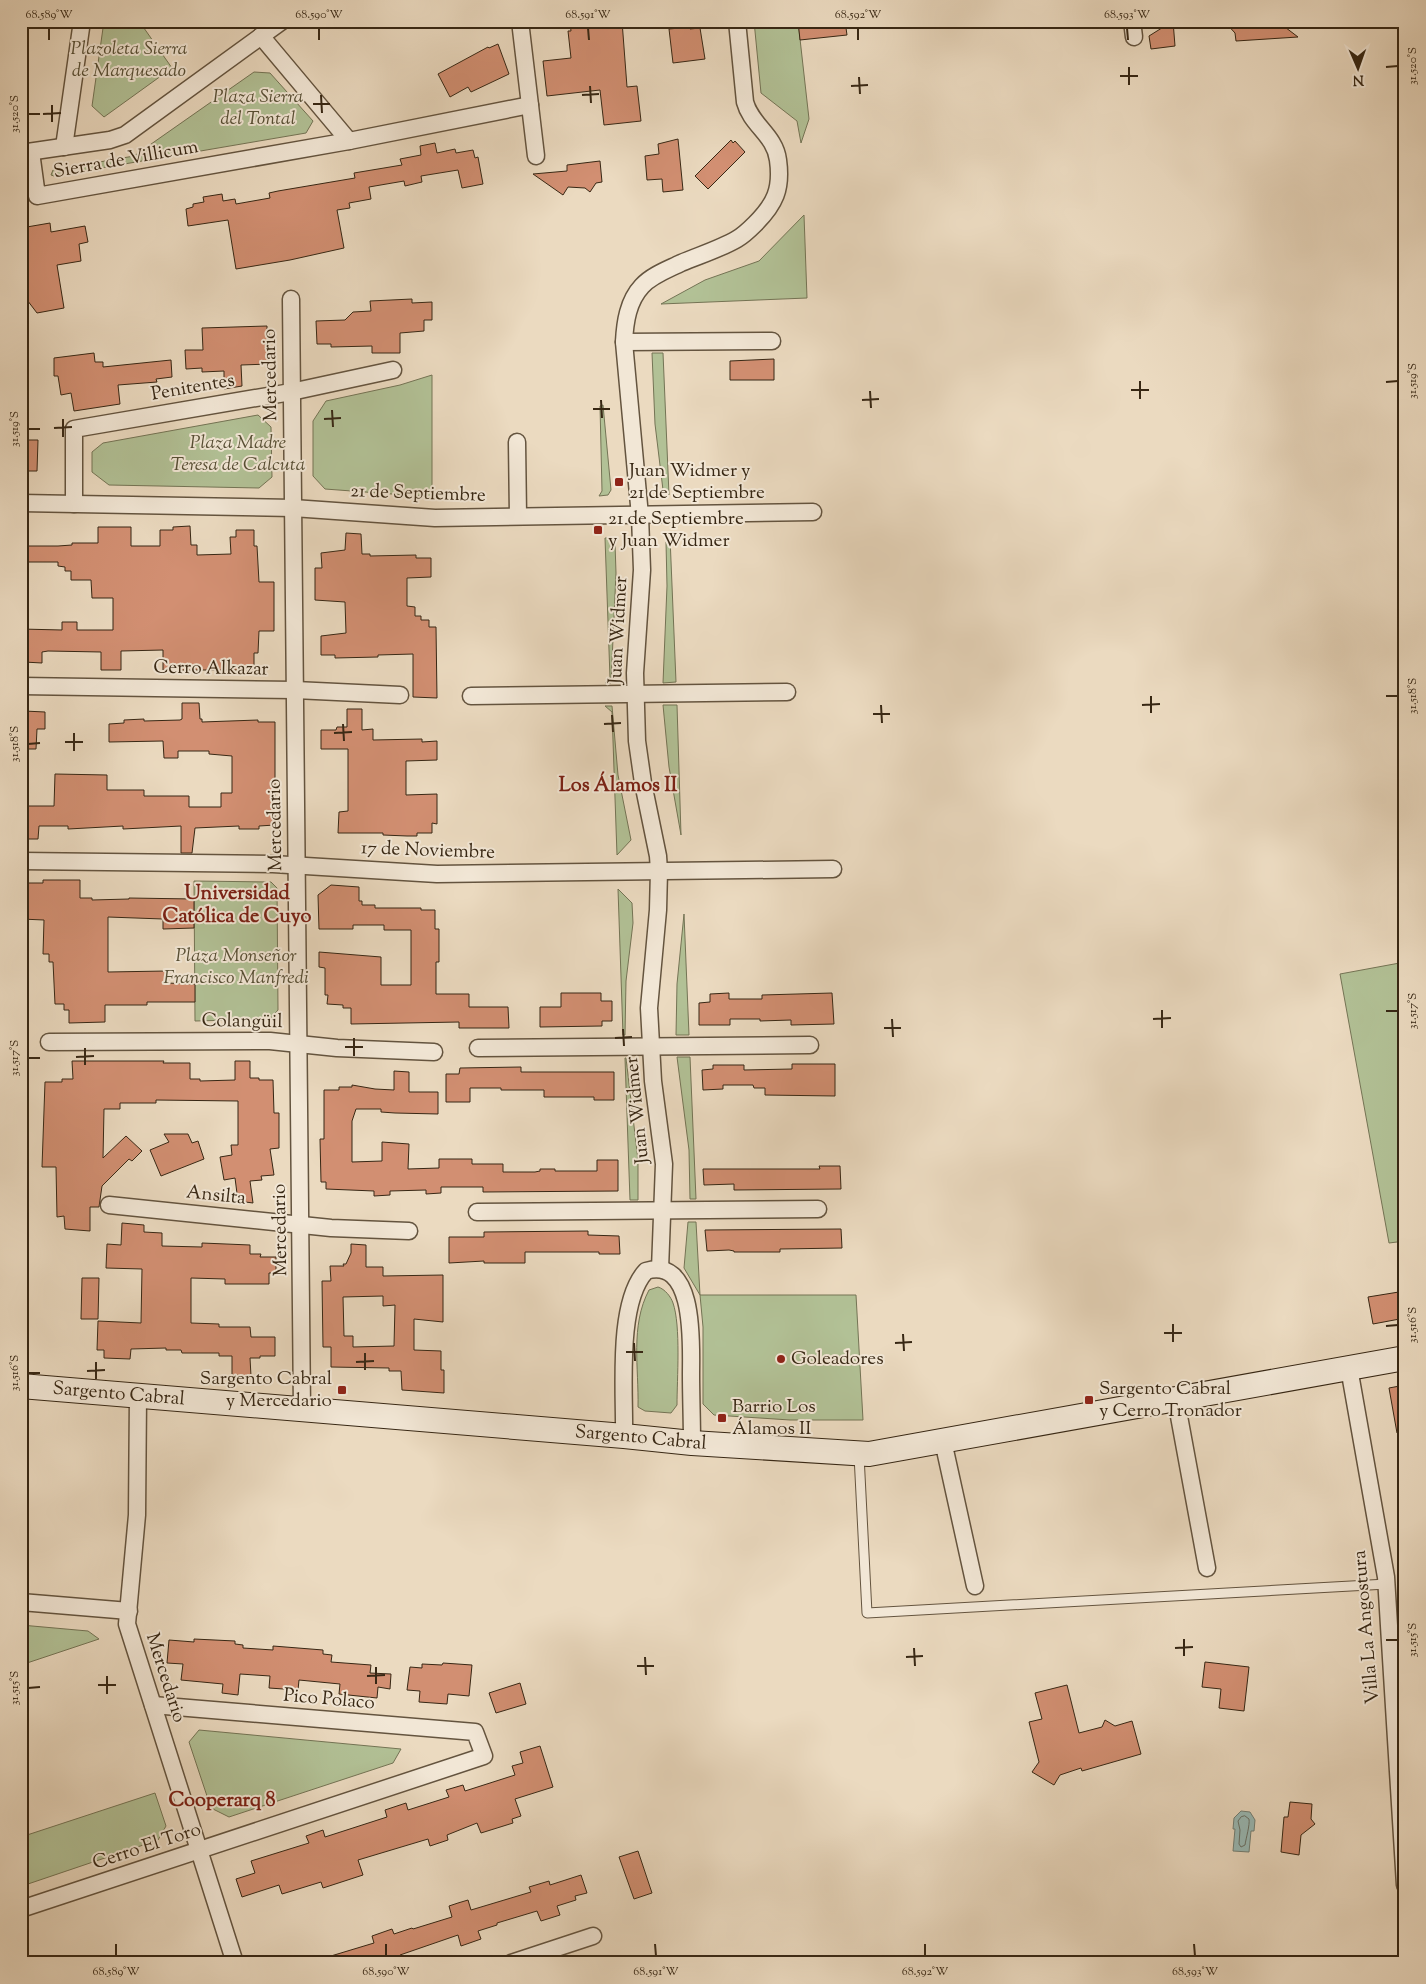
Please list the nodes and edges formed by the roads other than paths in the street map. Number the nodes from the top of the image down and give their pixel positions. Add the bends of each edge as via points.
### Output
1 (82, 21) edge
2 (282, 21) edge
3 (520, 21) edge
4 (737, 21) edge
5 (261, 36) junction
6 (530, 105) junction
7 (349, 141) junction
8 (64, 147) junction
9 (26, 153) edge
10 (536, 156) dead end
11 (291, 299) dead end
12 (772, 341) dead end
13 (624, 342) junction
14 (392, 370) dead end
15 (291, 392) junction
16 (517, 442) dead end
17 (21, 503) edge
18 (74, 504) junction
19 (293, 508) junction
20 (813, 512) dead end
21 (518, 516) junction
22 (640, 516) junction
23 (21, 686) edge
24 (295, 690) junction
25 (787, 692) dead end
26 (636, 694) junction
27 (400, 695) dead end
28 (471, 696) dead end
29 (21, 861) edge
30 (297, 865) junction
31 (833, 868) dead end
32 (659, 871) junction
33 (49, 1042) dead end
34 (298, 1044) junction
35 (810, 1045) dead end
36 (651, 1046) junction
37 (478, 1048) dead end
38 (434, 1052) dead end
39 (109, 1205) dead end
40 (818, 1209) dead end
41 (663, 1210) junction
42 (478, 1212) dead end
43 (300, 1224) junction
44 (409, 1231) dead end
45 (653, 1270) junction
46 (1405, 1358) edge
47 (1348, 1368) junction
48 (21, 1386) edge
49 (138, 1396) junction
50 (1176, 1400) junction
51 (302, 1410) junction
52 (624, 1436) junction
53 (943, 1440) junction
54 (692, 1443) junction
55 (858, 1454) junction
56 (1207, 1568) dead end
57 (1386, 1584) junction
58 (975, 1586) dead end
59 (21, 1602) edge
60 (128, 1611) junction
61 (153, 1705) junction
62 (484, 1756) joint
63 (1402, 1807) edge
64 (199, 1850) junction
65 (1405, 1885) edge
66 (21, 1909) edge
67 (593, 1936) dead end
68 (235, 1963) edge
69 (511, 1963) edge

1 - 8 street
2 - 5 street
3 - 6 street
4 - 13 street, Juan Widmer via 745,102 755,123 767,134 776,150 779,175 776,196 760,219 736,240 672,267 642,285 629,310
5 - 7 street
5 - 8 street via 125,134 110,140
6 - 7 street, Sierra de Villicum
6 - 10 street
7 - 9 street, Sierra de Villicum via 37,196
8 - 9 street
11 - 15 street, Mercedario
12 - 13 street
13 - 22 street, Juan Widmer
14 - 15 street, Penitentes
15 - 18 street, Penitentes via 74,429
15 - 19 street, Mercedario
16 - 21 street
17 - 18 street, 21 de Septiembre
18 - 19 street, 21 de Septiembre
19 - 21 street, 21 de Septiembre via 435,518
19 - 24 street, Mercedario
20 - 22 street, 21 de Septiembre
21 - 22 street, 21 de Septiembre
22 - 26 street, Juan Widmer via 642,570
23 - 24 street, Cerro Alkazar
24 - 27 street, Cerro Alkazar
24 - 30 street, Mercedario
25 - 26 street
26 - 28 street
26 - 32 street, Juan Widmer via 641,769
29 - 30 street, 17 de Noviembre
30 - 32 street, 17 de Noviembre via 437,874
30 - 34 street, Mercedario
31 - 32 street, 17 de Noviembre
32 - 36 street, Juan Widmer via 649,992
33 - 34 street, Colangüil via 270,1041
34 - 38 street, Colangüil
34 - 43 street, Mercedario
35 - 36 street
36 - 37 street
36 - 41 street, Juan Widmer via 664,1164
39 - 43 street, Ansilta
40 - 41 street
41 - 42 street
41 - 45 street, Juan Widmer
43 - 44 street, Ansilta
43 - 51 street, Mercedario
45 - 52 street via 632,1292 625,1333
45 - 54 street via 670,1274 679,1283 688,1307
46 - 47 main road, Sargento Cabral
47 - 50 main road, Sargento Cabral
47 - 57 street, Villa La Angostura
48 - 49 main road, Sargento Cabral
49 - 51 main road, Sargento Cabral
49 - 60 street, Mercedario via 137,1515
50 - 53 main road, Sargento Cabral
50 - 56 street
51 - 52 main road, Sargento Cabral
52 - 54 main road, Sargento Cabral
53 - 55 main road, Sargento Cabral
53 - 58 street
54 - 55 main road, Sargento Cabral
55 - 57 lane via 867,1613
57 - 63 street, Villa La Angostura
59 - 60 street
60 - 61 street, Mercedario via 127,1624
61 - 62 street, Pico Polaco via 475,1732
61 - 64 street, Mercedario
62 - 64 street, Cerro El Toro
63 - 65 street, Villa La Angostura
64 - 66 street, Cerro El Toro
64 - 68 street, Mercedario
67 - 69 street

